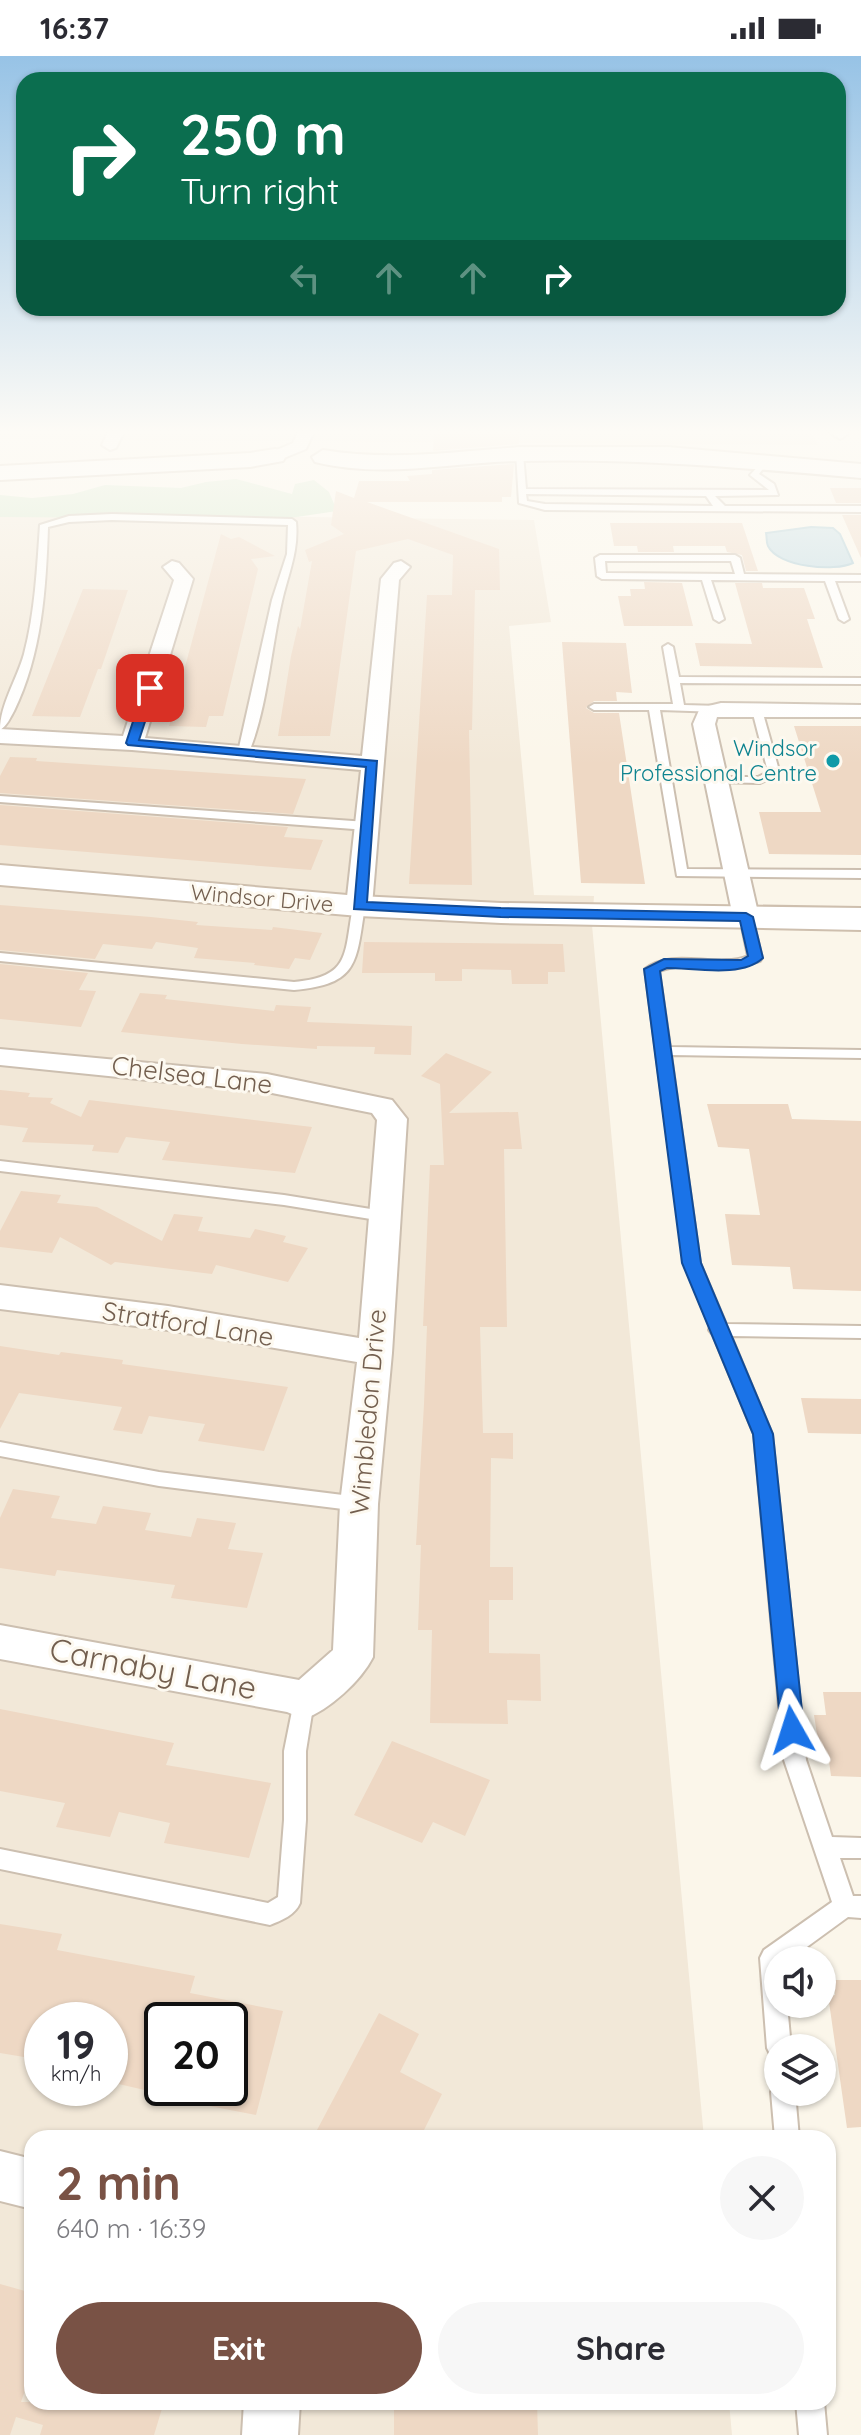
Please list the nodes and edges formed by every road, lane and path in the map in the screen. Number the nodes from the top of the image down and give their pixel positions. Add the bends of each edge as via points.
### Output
1 (43, 543) edge
2 (295, 543) edge
3 (172, 567) dead end
4 (401, 567) dead end
5 (706, 577) junction
6 (740, 577) junction
7 (829, 578) junction
8 (861, 578) edge
9 (719, 619) dead end
10 (844, 619) dead end
11 (668, 647) dead end
12 (675, 680) junction
13 (861, 681) edge
14 (594, 707) dead end
15 (654, 707) junction
16 (679, 707) junction
17 (721, 709) junction
18 (757, 710) junction
19 (861, 711) edge
20 (0, 727) edge
21 (0, 736) edge
22 (132, 743) junction
23 (244, 752) junction
24 (373, 764) junction
25 (717, 780) junction
26 (0, 799) edge
27 (367, 826) junction
28 (737, 873) junction
29 (861, 874) edge
30 (0, 875) edge
31 (359, 906) junction
32 (746, 917) junction
33 (861, 919) edge
34 (0, 957) edge
35 (665, 1051) junction
36 (861, 1054) edge
37 (0, 1057) edge
38 (382, 1106) joint
39 (0, 1166) edge
40 (383, 1216) junction
41 (0, 1297) edge
42 (717, 1330) junction
43 (861, 1332) edge
44 (375, 1353) junction
45 (0, 1449) edge
46 (359, 1504) junction
47 (0, 1642) edge
48 (304, 1701) junction
49 (825, 1847) junction
50 (861, 1848) edge
51 (0, 1859) edge
52 (853, 1906) edge
53 (778, 2034) edge
54 (784, 2106) edge
55 (786, 2130) edge
56 (0, 2176) edge
57 (24, 2182) edge
58 (272, 2410) edge
59 (811, 2410) edge
60 (270, 2435) edge
61 (813, 2435) edge

1 - 20 lane via 41,597 27,664 16,700
2 - 23 lane via 277,598
3 - 22 street via 184,579
4 - 24 street via 390,579
5 - 6 lane
5 - 6 lane via 602,576 600,558 735,558
5 - 9 lane
6 - 7 lane
7 - 8 lane
7 - 10 lane
11 - 12 lane
12 - 13 lane
12 - 16 lane
14 - 15 lane
15 - 16 lane
15 - 28 lane via 681,873
16 - 17 lane
17 - 18 street
17 - 25 street via 708,713 704,724
18 - 19 street
18 - 25 lane via 774,774 760,780
21 - 22 street
22 - 23 street
23 - 24 street
24 - 27 street
25 - 28 street
26 - 27 lane
27 - 31 street
28 - 29 lane
28 - 32 street
30 - 31 street, Windsor Drive
31 - 32 street, Windsor Drive
31 - 34 lane via 344,972 314,985
32 - 33 street, Windsor Drive
32 - 35 lane via 755,958 743,964 664,963 652,969
35 - 36 lane
35 - 42 lane via 692,1263
37 - 38 street, Chelsea Lane via 267,1083
38 - 40 street, Wimbledon Drive via 392,1119
39 - 40 lane
40 - 44 street, Wimbledon Drive
41 - 44 street, Stratford Lane via 168,1318
42 - 43 lane
42 - 49 lane via 763,1434 795,1760
44 - 46 street, Wimbledon Drive
45 - 46 lane via 159,1479
46 - 48 street, Wimbledon Drive via 353,1657
47 - 48 street, Carnaby Lane
48 - 51 lane via 295,1751 289,1903 270,1914
49 - 50 lane
49 - 52 lane
52 - 53 lane via 772,1958
54 - 55 lane
56 - 57 street
58 - 60 street
59 - 61 lane

